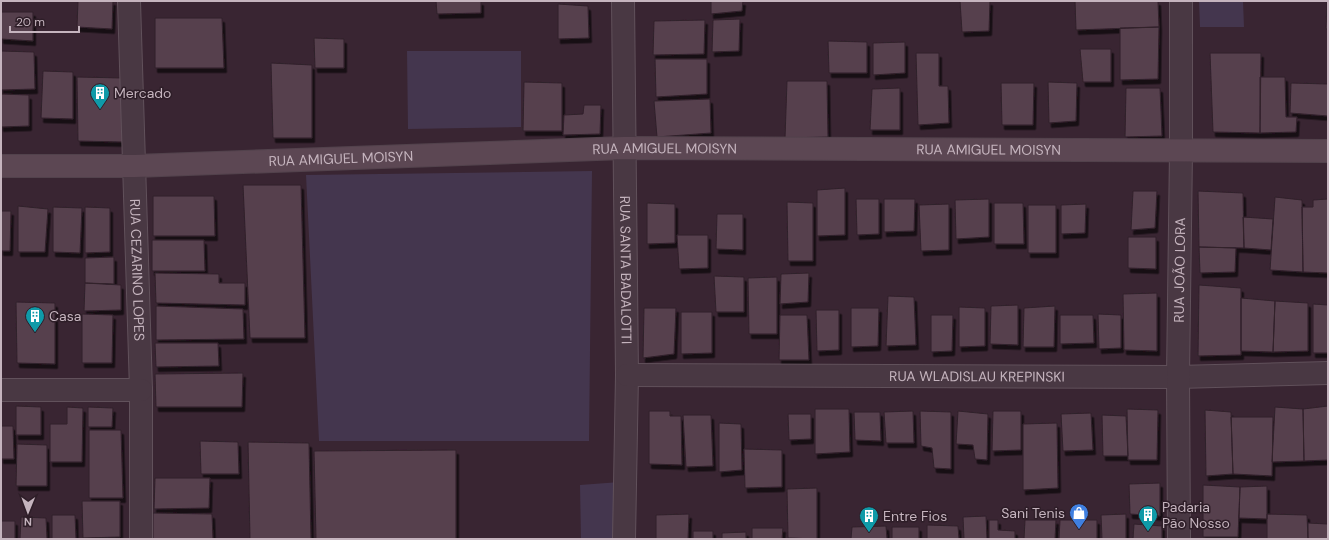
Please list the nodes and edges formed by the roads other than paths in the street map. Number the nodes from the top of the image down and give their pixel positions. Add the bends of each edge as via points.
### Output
1 (128, 1) edge
2 (623, 1) edge
3 (1181, 1) edge
4 (624, 148) junction
5 (1181, 151) junction
6 (1328, 151) edge
7 (1, 166) edge
8 (135, 166) junction
9 (1328, 373) edge
10 (627, 375) junction
11 (1178, 377) junction
12 (1, 390) edge
13 (141, 390) junction
14 (141, 539) edge
15 (624, 539) edge
16 (1179, 539) edge

1 - 8 street, RUA CEZARINO LOPES
2 - 4 street, RUA SANTA BADALOTTI
3 - 5 street, RUA JOÃO LORA
4 - 5 street, RUA AMIGUEL MOISYN
4 - 8 street, RUA AMIGUEL MOISYN
4 - 10 street, RUA SANTA BADALOTTI
5 - 6 street, RUA AMIGUEL MOISYN
5 - 11 street, RUA JOÃO LORA
7 - 8 street, RUA AMIGUEL MOISYN
8 - 13 street, RUA CEZARINO LOPES
9 - 11 street, RUA WLADISLAU KREPINSKI
10 - 11 street, RUA WLADISLAU KREPINSKI
10 - 15 street, RUA SANTA BADALOTTI
11 - 16 street, RUA JOÃO LORA
12 - 13 street
13 - 14 street, RUA CEZARINO LOPES

